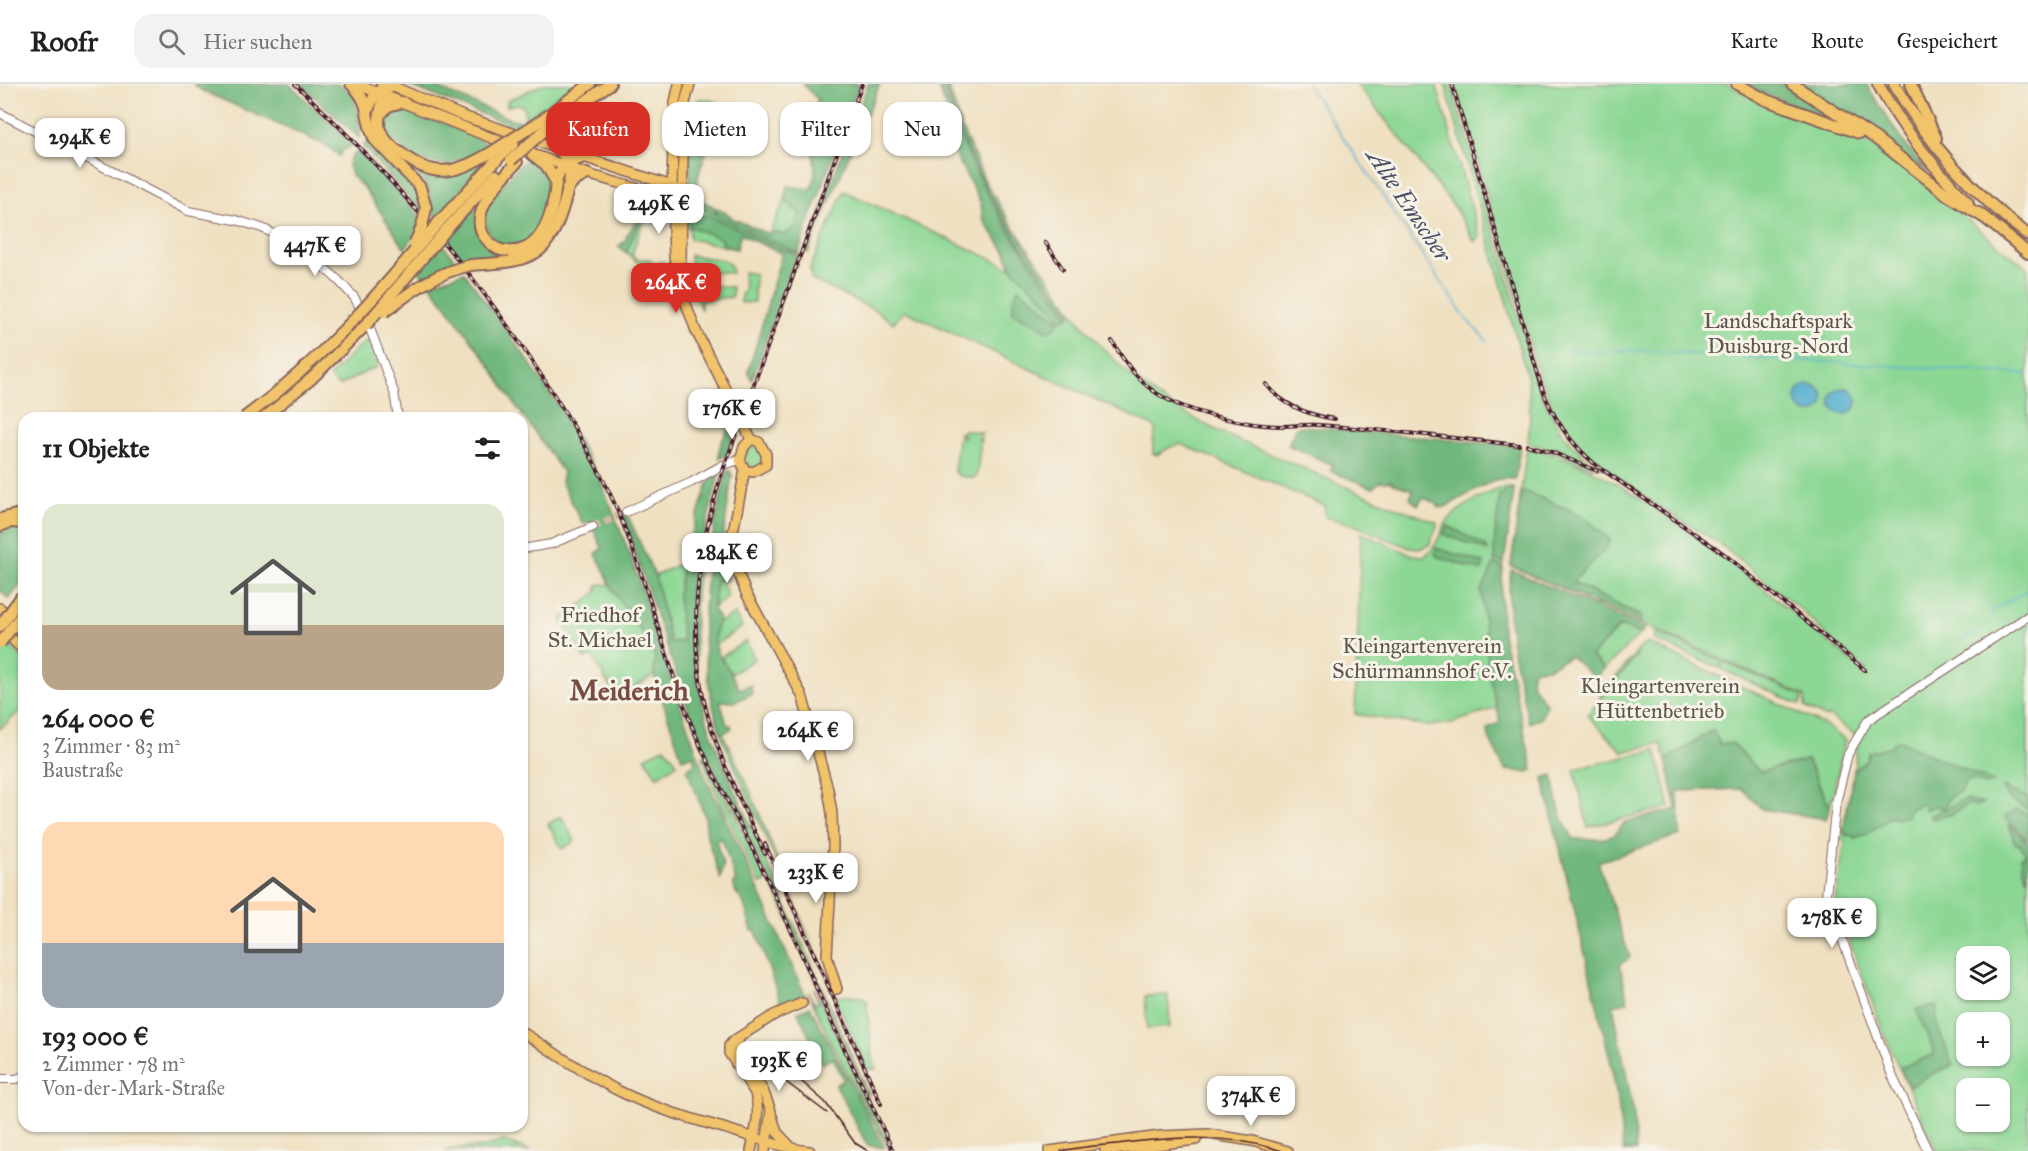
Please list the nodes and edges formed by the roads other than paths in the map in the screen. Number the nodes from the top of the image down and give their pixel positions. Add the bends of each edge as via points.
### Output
1 (351, 84) edge
2 (356, 84) edge
3 (590, 84) edge
4 (610, 84) edge
5 (1737, 84) edge
6 (1792, 84) edge
7 (1878, 84) edge
8 (1894, 84) edge
9 (1911, 84) edge
10 (684, 86) edge
11 (384, 88) edge
12 (403, 102) junction
13 (368, 110) junction
14 (0, 113) edge
15 (380, 114) junction
16 (542, 126) junction
17 (546, 145) edge
18 (1890, 148) junction
19 (496, 154) junction
20 (532, 154) junction
21 (562, 156) edge
22 (578, 156) edge
23 (584, 158) junction
24 (1947, 160) junction
25 (514, 161) junction
26 (567, 166) junction
27 (587, 174) junction
28 (556, 182) junction
29 (672, 186) junction
30 (567, 188) junction
31 (682, 194) junction
32 (672, 198) junction
33 (1985, 218) junction
34 (442, 227) junction
35 (2028, 235) edge
36 (2028, 253) edge
37 (678, 268) junction
38 (391, 278) junction
39 (366, 324) junction
40 (252, 412) edge
41 (270, 412) edge
42 (397, 412) edge
43 (751, 439) junction
44 (740, 460) junction
45 (745, 470) junction
46 (626, 512) tunnel mouth
47 (18, 514) edge
48 (0, 519) edge
49 (18, 523) edge
50 (0, 526) edge
51 (593, 527) tunnel mouth
52 (528, 548) edge
53 (18, 601) edge
54 (0, 609) edge
55 (2028, 616) edge
56 (18, 620) edge
57 (0, 626) edge
58 (18, 627) edge
59 (0, 643) edge
60 (18, 645) edge
61 (835, 990) dead end
62 (802, 1003) tunnel mouth
63 (528, 1036) edge
64 (739, 1038) junction
65 (18, 1077) edge
66 (3, 1079) edge
67 (771, 1111) junction
68 (754, 1137) junction
69 (766, 1146) edge
70 (1145, 1146) edge
71 (793, 1149) junction
72 (751, 1151) edge
73 (778, 1151) edge
74 (810, 1151) edge
75 (1049, 1151) edge
76 (1106, 1151) edge
77 (1272, 1151) edge
78 (1288, 1151) edge
79 (1928, 1151) edge

1 - 13 highway
2 - 11 main road
3 - 16 highway
4 - 16 highway
5 - 18 highway via 1766,100 1860,133
6 - 18 highway
7 - 33 highway via 1900,122 1930,161
8 - 24 highway
9 - 24 highway
10 - 29 main road via 674,117
10 - 31 main road
11 - 12 main road
11 - 13 highway
11 - 15 highway
11 - 17 main road
12 - 15 highway via 388,106
12 - 20 main road
13 - 38 highway, bridge via 375,140 420,187 426,208 420,235
14 - 42 street via 188,211 262,228 298,249 354,297 391,384
15 - 19 highway via 380,129 389,143 424,169 458,169
16 - 19 highway, bridge
16 - 25 highway, bridge
18 - 33 highway via 1949,196
19 - 34 highway
20 - 26 main road
20 - 28 highway via 546,165
21 - 26 highway
22 - 23 main road
23 - 26 highway
23 - 29 main road
24 - 35 highway
25 - 28 highway via 485,201 481,214 484,238 503,251 524,249 542,234 552,211
25 - 34 highway
26 - 27 main road
26 - 28 highway
26 - 30 highway
27 - 30 highway
27 - 32 main road
29 - 31 main road
29 - 32 main road
30 - 39 highway, bridge via 552,235 538,251 518,260 453,269 427,281
31 - 32 main road
31 - 37 main road
32 - 37 main road via 674,257
33 - 36 highway
34 - 38 highway, bridge
34 - 39 highway, bridge
37 - 43 main road via 696,331
38 - 40 highway, bridge via 304,370
39 - 41 highway via 311,379
43 - 44 main road
43 - 45 main road via 759,442 766,454 766,465 756,471
44 - 45 main road
44 - 46 street
45 - 61 main road via 732,537 735,565 746,593 802,695 828,789 833,830 827,956
47 - 48 highway
49 - 50 highway
51 - 52 street via 551,544
53 - 57 highway, bridge
54 - 58 main road
55 - 79 street via 1868,720 1848,754 1836,803 1826,895 1891,1073
56 - 59 highway, bridge
57 - 60 main road
62 - 64 main road via 774,1015
63 - 68 main road via 620,1092
64 - 67 main road via 739,1056 763,1090
64 - 68 main road via 729,1046 732,1058 755,1093 758,1112
65 - 66 street
67 - 69 main road
67 - 71 main road via 777,1132
68 - 69 main road
68 - 72 main road
69 - 71 main road
70 - 76 main road
70 - 77 main road via 1223,1140
71 - 73 main road
71 - 74 main road
75 - 78 main road via 1208,1134

